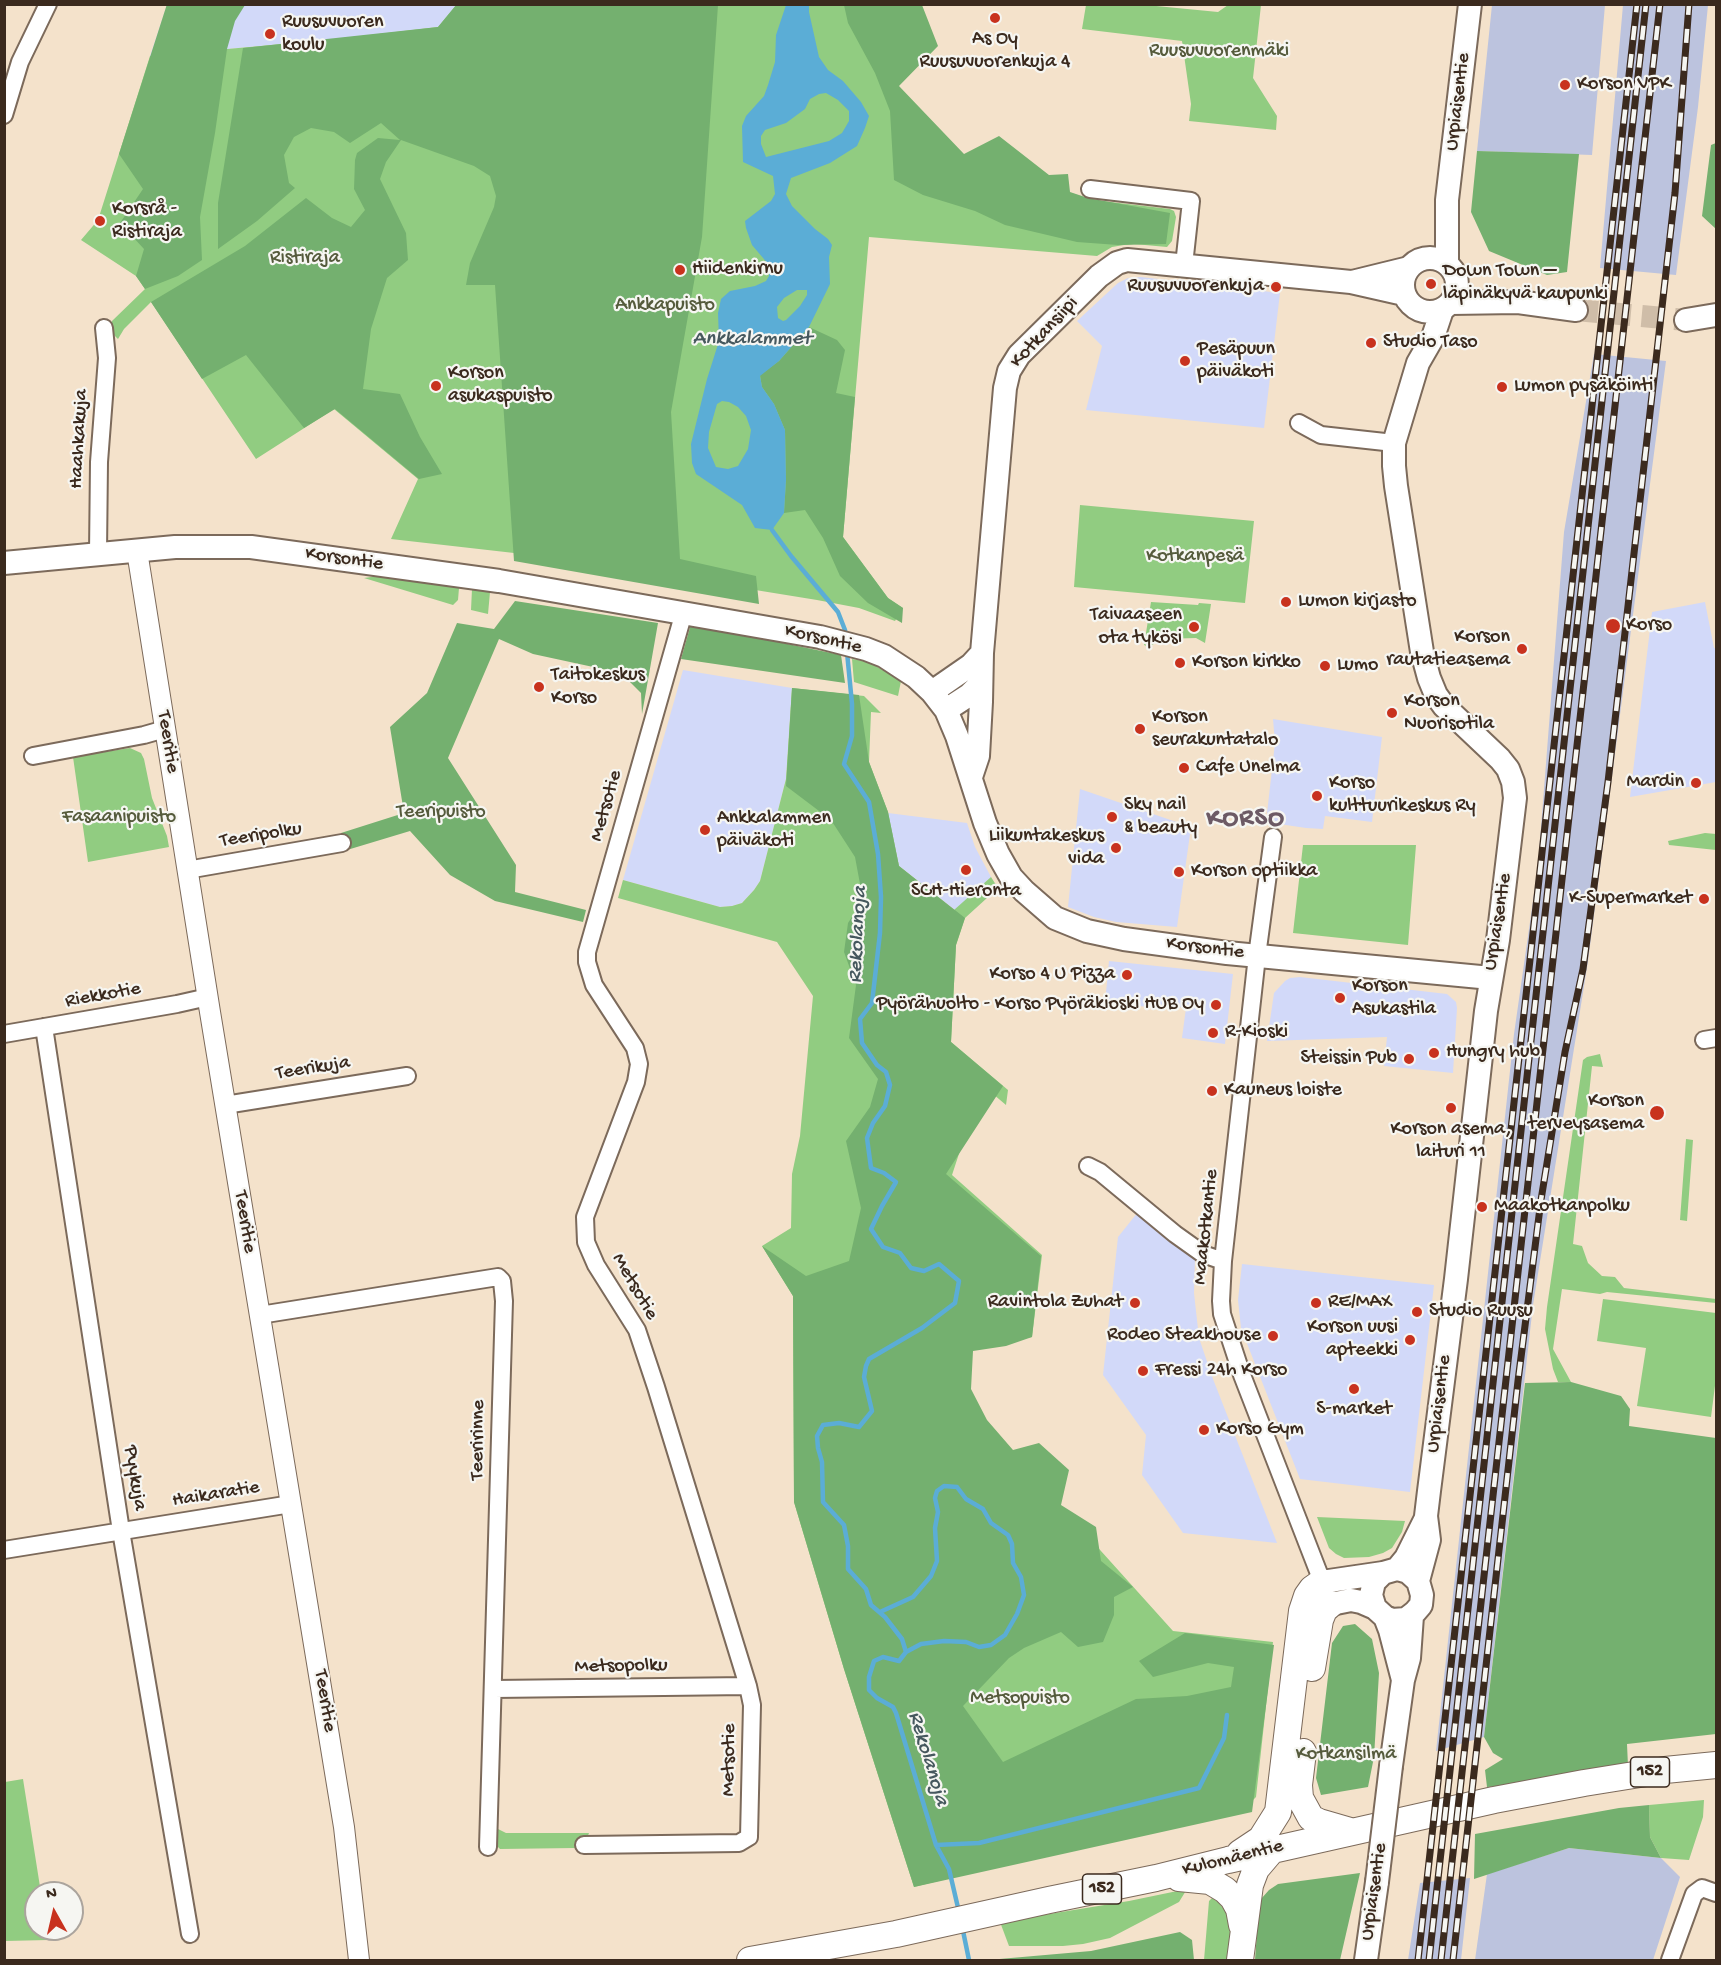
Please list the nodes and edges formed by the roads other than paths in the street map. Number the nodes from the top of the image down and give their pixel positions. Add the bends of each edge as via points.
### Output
1 (48, 4) edge
2 (1470, 4) edge
3 (4, 115) edge
4 (1090, 189) dead end
5 (1447, 200) junction
6 (1415, 263) junction
7 (1184, 265) junction
8 (1451, 269) junction
9 (1351, 282) junction
10 (1409, 301) junction
11 (1518, 302) junction
12 (1446, 306) junction
13 (1576, 310) tunnel mouth
14 (1716, 315) edge
15 (1686, 320) tunnel mouth
16 (104, 328) dead end
17 (1418, 363) junction
18 (1299, 423) dead end
19 (1394, 443) junction
20 (137, 551) junction
21 (98, 554) junction
22 (4, 563) edge
23 (684, 612) junction
24 (982, 653) junction
25 (981, 683) junction
26 (932, 692) junction
27 (945, 710) junction
28 (165, 729) junction
29 (33, 756) dead end
30 (971, 777) junction
31 (1273, 837) dead end
32 (342, 843) dead end
33 (187, 870) junction
34 (1257, 956) junction
35 (1491, 978) junction
36 (208, 997) junction
37 (44, 1027) junction
38 (4, 1034) edge
39 (407, 1076) dead end
40 (225, 1105) junction
41 (1088, 1166) dead end
42 (1222, 1262) junction
43 (260, 1315) junction
44 (291, 1504) junction
45 (1426, 1516) junction
46 (121, 1531) junction
47 (4, 1550) edge
48 (1390, 1571) junction
49 (1419, 1581) junction
50 (1326, 1593) junction
51 (1380, 1613) junction
52 (1412, 1616) junction
53 (1403, 1680) junction
54 (748, 1686) junction
55 (494, 1689) junction
56 (1716, 1765) edge
57 (1354, 1832) junction
58 (585, 1845) dead end
59 (488, 1847) dead end
60 (1273, 1850) junction
61 (1228, 1860) junction
62 (1156, 1878) junction
63 (1709, 1890) edge
64 (1243, 1929) junction
65 (190, 1934) dead end
66 (359, 1960) edge
67 (750, 1960) edge
68 (1240, 1960) edge
69 (1366, 1960) edge
70 (1670, 1960) edge

1 - 3 street via 20,62
2 - 5 main road, Urpiaisentie
4 - 7 street via 1191,201
5 - 6 main road, Urpiaisentie
5 - 8 main road, Urpiaisentie
6 - 8 main road via 1436,258
6 - 9 main road, Kotkansiipi
6 - 10 main road, Urpiaisentie via 1403,280
7 - 9 main road, Kotkansiipi
7 - 24 main road, Kotkansiipi via 1137,260 1117,263 1027,347 1009,371
8 - 11 main road
8 - 12 main road, Urpiaisentie via 1457,289
9 - 10 main road, Kotkansiipi
10 - 12 main road via 1426,313
10 - 17 main road, Urpiaisentie
11 - 12 main road
11 - 13 main road
12 - 17 main road, Urpiaisentie
14 - 15 main road
16 - 21 street, Haahkakuja via 107,358 99,462
17 - 19 main road, Urpiaisentie
18 - 19 street via 1321,435
19 - 35 main road, Urpiaisentie via 1396,486 1429,678 1444,706 1500,759 1513,782 1514,815
20 - 21 main road, Korsontie
20 - 23 main road, Korsontie via 251,547 499,581
20 - 28 street, Teeritie
21 - 22 main road, Korsontie
23 - 26 main road, Korsontie via 820,637 866,650 884,656
23 - 54 street, Metsotie via 587,952 594,985 635,1048 639,1064 636,1082 585,1217 586,1242 637,1330
24 - 25 main road, Kotkansiipi
24 - 26 main road
25 - 27 main road
25 - 30 main road, Kotkansiipi via 978,756
26 - 27 main road, Korsontie
27 - 30 main road, Korsontie
28 - 29 street
28 - 33 street, Teeritie
30 - 34 main road, Korsontie via 985,824 1005,868 1055,918 1087,931 1124,939
31 - 34 street, Maakotkantie
32 - 33 street, Teeripolku
33 - 36 street, Teeritie
34 - 35 main road, Korsontie
34 - 42 street, Maakotkantie
35 - 45 main road, Urpiaisentie
36 - 37 street, Riekkotie
36 - 40 street, Teeritie
37 - 38 street, Riekkotie
37 - 46 street, Pyykuja
39 - 40 street, Teerikuja
40 - 43 street, Teeritie
41 - 42 street via 1174,1234
42 - 50 street, Maakotkantie via 1222,1314
43 - 44 street, Teeritie
43 - 55 street, Teeririnne via 498,1277 502,1281
44 - 46 street, Haikaratie
44 - 66 street, Teeritie via 344,1827
45 - 48 main road, Urpiaisentie via 1406,1558
45 - 49 main road, Urpiaisentie via 1429,1540
46 - 47 street, Haikaratie
46 - 65 street, Pyykuja
48 - 49 main road via 1407,1572
48 - 50 main road
48 - 51 main road, Urpiaisentie via 1372,1588 1371,1595
49 - 52 main road, Urpiaisentie via 1421,1602
50 - 51 main road via 1361,1602
50 - 57 main road via 1315,1644 1300,1798 1315,1821
50 - 61 main road via 1312,1589 1302,1611 1278,1812 1260,1839
51 - 52 main road via 1400,1620
51 - 53 main road, Urpiaisentie via 1390,1630
52 - 53 main road, Urpiaisentie
53 - 69 main road, Urpiaisentie, bridge
54 - 55 street, Metsopolku
54 - 58 street, Metsotie via 752,1705 749,1838 739,1843
55 - 59 street, Teeririnne
56 - 57 main road, Kulomäentie / 152 via 1584,1783
57 - 60 main road, Kulomäentie / 152
60 - 61 main road, Kulomäentie / 152
60 - 64 main road via 1256,1869
61 - 62 main road, Kulomäentie / 152
62 - 64 main road via 1210,1881 1233,1898
62 - 67 main road, Kulomäentie / 152 via 896,1934
63 - 70 street via 1694,1894
64 - 68 main road

